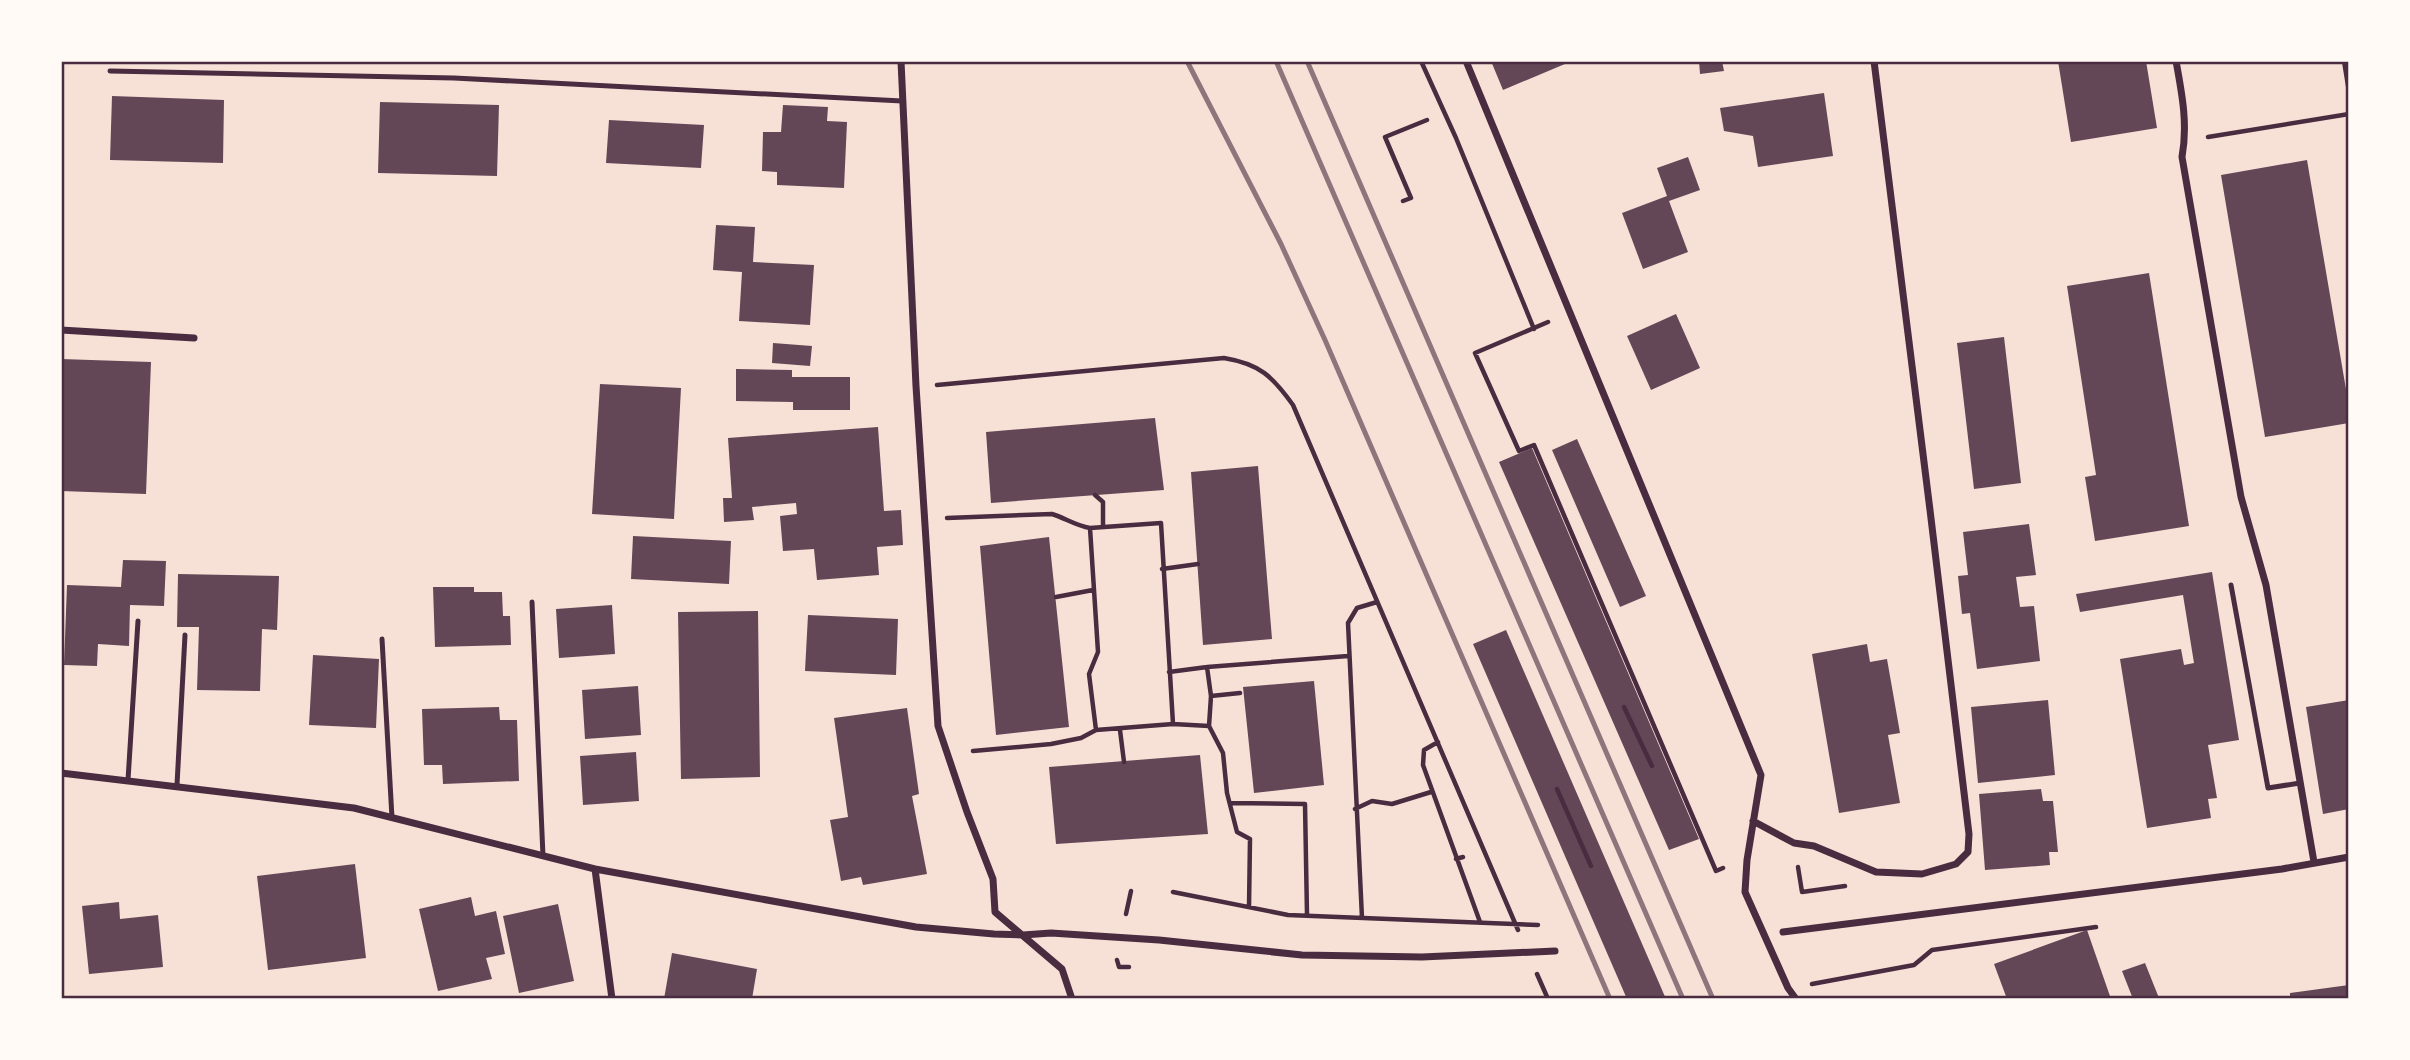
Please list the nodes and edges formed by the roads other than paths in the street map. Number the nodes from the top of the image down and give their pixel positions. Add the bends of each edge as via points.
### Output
1 (901, 61) edge
2 (1466, 61) edge
3 (1874, 61) edge
4 (2176, 61) edge
5 (110, 71) dead end
6 (902, 101) junction
7 (61, 330) edge
8 (194, 338) dead end
9 (2231, 585) dead end
10 (532, 602) dead end
11 (138, 621) dead end
12 (185, 635) dead end
13 (382, 639) dead end
14 (61, 773) edge
15 (128, 780) junction
16 (2300, 783) junction
17 (177, 785) junction
18 (392, 818) junction
19 (1753, 821) junction
20 (543, 856) junction
21 (2349, 857) edge
22 (2314, 862) junction
23 (594, 869) junction
24 (1783, 932) dead end
25 (1023, 935) junction
26 (1555, 951) dead end
27 (612, 999) edge
28 (1072, 999) edge
29 (1796, 999) edge

1 - 6 street
2 - 19 street via 1761,775
3 - 19 street via 1936,550 1968,852 1956,864 1922,874 1876,873 1814,846 1794,843
4 - 16 street via 2185,114 2182,157 2241,496 2266,585
5 - 6 lane via 454,78
6 - 25 street via 938,726 993,880 995,912
7 - 8 street
9 - 16 lane via 2268,788
10 - 20 lane
11 - 15 lane
12 - 17 lane
13 - 18 lane
14 - 15 street
15 - 17 street
16 - 22 street
17 - 18 street via 354,808
18 - 20 street
19 - 29 street via 1745,892
20 - 23 street
21 - 22 street
22 - 24 street
23 - 25 street via 916,927
23 - 27 street
25 - 26 street via 1134,938 1302,956
25 - 28 street via 1062,969

